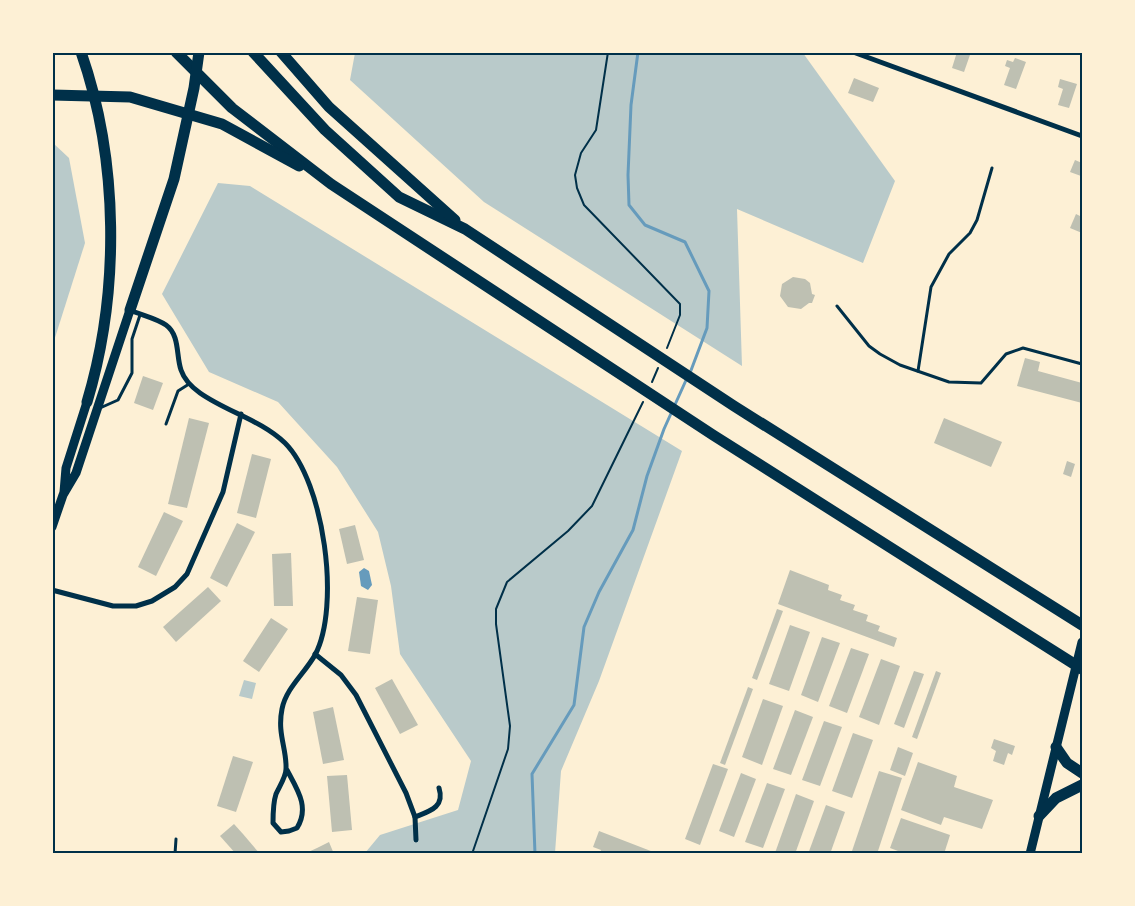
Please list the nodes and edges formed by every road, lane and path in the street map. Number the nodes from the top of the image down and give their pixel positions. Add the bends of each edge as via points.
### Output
1 (176, 52) edge
2 (199, 52) edge
3 (254, 52) edge
4 (281, 52) edge
5 (608, 52) edge
6 (853, 52) edge
7 (82, 54) edge
8 (52, 95) edge
9 (1082, 136) edge
10 (992, 168) dead end
11 (331, 184) junction
12 (465, 229) junction
13 (837, 306) dead end
14 (135, 312) junction
15 (664, 356) dead end
16 (660, 364) dead end
17 (1082, 364) edge
18 (918, 371) junction
19 (651, 383) dead end
20 (189, 384) junction
21 (643, 401) dead end
22 (87, 402) joint
23 (97, 409) junction
24 (241, 414) junction
25 (166, 424) dead end
26 (63, 494) junction
27 (52, 527) edge
28 (52, 590) edge
29 (1082, 625) edge
30 (1082, 642) edge
31 (315, 654) junction
32 (1082, 669) edge
33 (1056, 747) junction
34 (287, 770) junction
35 (1082, 773) edge
36 (1082, 785) edge
37 (440, 788) dead end
38 (1039, 816) junction
39 (415, 817) junction
40 (176, 839) dead end
41 (416, 840) dead end
42 (175, 854) edge
43 (472, 854) edge
44 (1030, 854) edge

1 - 11 highway via 232,108
2 - 14 highway via 174,179
3 - 12 highway via 325,130 399,197
4 - 12 highway via 329,107
5 - 15 path via 596,130 581,153 575,175 577,188 584,206 680,304 680,314
6 - 9 street
7 - 22 highway via 104,146 111,260 105,316
8 - 11 highway via 130,97 222,124
10 - 18 lane via 977,220 949,254 931,287
11 - 32 highway via 713,435
12 - 29 highway via 645,349
13 - 18 lane via 869,346
14 - 20 street via 166,325 173,333 181,371
14 - 23 main road
14 - 23 lane via 132,373 118,400
16 - 19 path
17 - 18 lane via 1023,348 1006,354 982,383 949,382
20 - 24 street via 201,394
20 - 25 lane via 178,391
21 - 43 path via 592,506 568,531 507,582 500,596 496,624 510,726 508,749
22 - 26 main road via 66,468
23 - 26 main road via 76,473
24 - 28 street via 223,492 187,574 175,587 152,601 136,606 113,606
24 - 31 street via 285,442 308,476 329,580 328,610
26 - 27 main road
30 - 33 main road
31 - 34 street via 298,677 282,708 280,735
31 - 39 street via 340,675 356,695
33 - 35 highway via 1067,763
33 - 38 main road
34 - 34 street via 273,804 273,824 280,832 297,828 303,810 299,790
36 - 38 highway via 1056,798
37 - 39 street via 439,805
38 - 44 main road
39 - 41 street
40 - 42 lane

